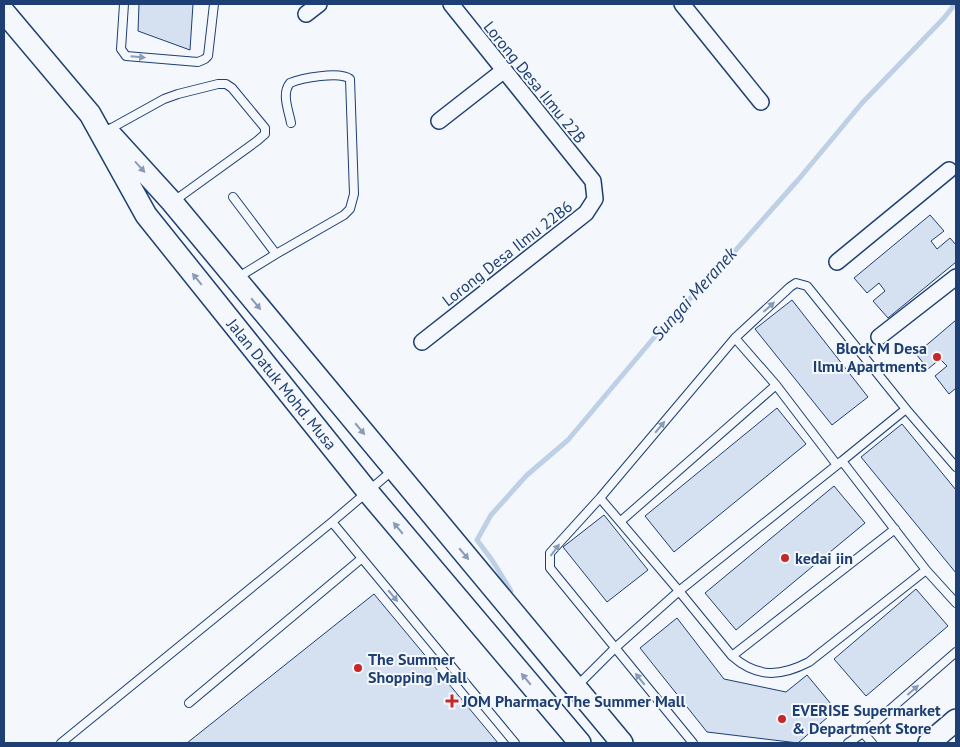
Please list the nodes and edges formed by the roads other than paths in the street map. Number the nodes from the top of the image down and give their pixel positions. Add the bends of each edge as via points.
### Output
1 (124, 4) edge
2 (214, 4) edge
3 (320, 4) edge
4 (451, 4) edge
5 (682, 4) edge
6 (4, 12) edge
7 (306, 14) dead end
8 (503, 71) junction
9 (761, 102) dead end
10 (90, 114) junction
11 (439, 121) dead end
12 (292, 123) dead end
13 (107, 130) junction
14 (954, 171) edge
15 (593, 181) joint
16 (233, 197) dead end
17 (172, 202) junction
18 (276, 254) junction
19 (837, 262) dead end
20 (956, 277) edge
21 (235, 279) junction
22 (879, 337) dead end
23 (735, 338) junction
24 (422, 342) dead end
25 (776, 385) junction
26 (906, 409) junction
27 (839, 463) junction
28 (956, 467) edge
29 (393, 469) junction
30 (368, 492) junction
31 (600, 498) junction
32 (621, 521) junction
33 (332, 522) junction
34 (895, 529) junction
35 (362, 558) junction
36 (926, 570) junction
37 (679, 591) junction
38 (956, 603) edge
39 (615, 648) junction
40 (956, 652) edge
41 (732, 656) junction
42 (575, 687) junction
43 (189, 703) dead end
44 (956, 720) edge
45 (863, 734) junction
46 (61, 743) edge
47 (515, 743) edge
48 (580, 743) edge
49 (622, 743) edge
50 (693, 743) edge
51 (848, 743) edge
52 (872, 743) edge
53 (929, 743) edge

1 -> 2 lane via 123,54 198,62 208,56
3 - 7 street
4 - 8 street, Lorong Desa Ilmu 22B
5 - 9 street
6 - 10 main road, Jalan Datuk Mohd. Musa
8 - 11 street
8 - 15 street, Lorong Desa Ilmu 22B
10 - 13 main road, Jalan Datuk Mohd. Musa
30 -> 10 main road, Jalan Datuk Mohd. Musa via 146,215
12 - 18 lane via 286,98 290,83 333,75 350,79 354,194 350,209
13 -> 17 main road, Jalan Datuk Mohd. Musa
13 - 17 lane via 178,94 218,84 232,88 265,128 265,134
14 - 19 street
15 - 24 street, Lorong Desa Ilmu 22B6 via 595,199 586,213
16 - 18 lane
17 - 21 main road, Jalan Datuk Mohd. Musa
18 - 21 lane
20 - 22 street
21 -> 29 main road, Jalan Datuk Mohd. Musa
23 - 25 lane
23 -> 26 lane via 790,286 796,283 807,286
31 -> 23 lane
25 - 27 lane
25 - 32 lane
26 - 27 lane
26 - 28 lane
27 - 34 lane
27 - 37 lane
29 - 30 lane
29 -> 42 main road, Jalan Datuk Mohd. Musa
30 - 33 lane
48 -> 30 main road, Jalan Datuk Mohd. Musa
31 - 32 lane
39 -> 31 lane via 549,564 550,553
32 - 37 lane
33 - 35 lane
33 - 46 lane
34 - 36 lane
34 - 41 lane
35 - 43 lane
35 -> 47 lane
36 - 38 lane
36 - 41 lane via 796,669 777,674 758,671
37 - 39 lane
37 - 41 lane
39 - 42 lane
50 -> 39 lane
45 -> 40 lane
42 - 49 main road, Jalan Datuk Mohd. Musa
44 - 53 main road
45 - 51 lane
45 - 52 lane

